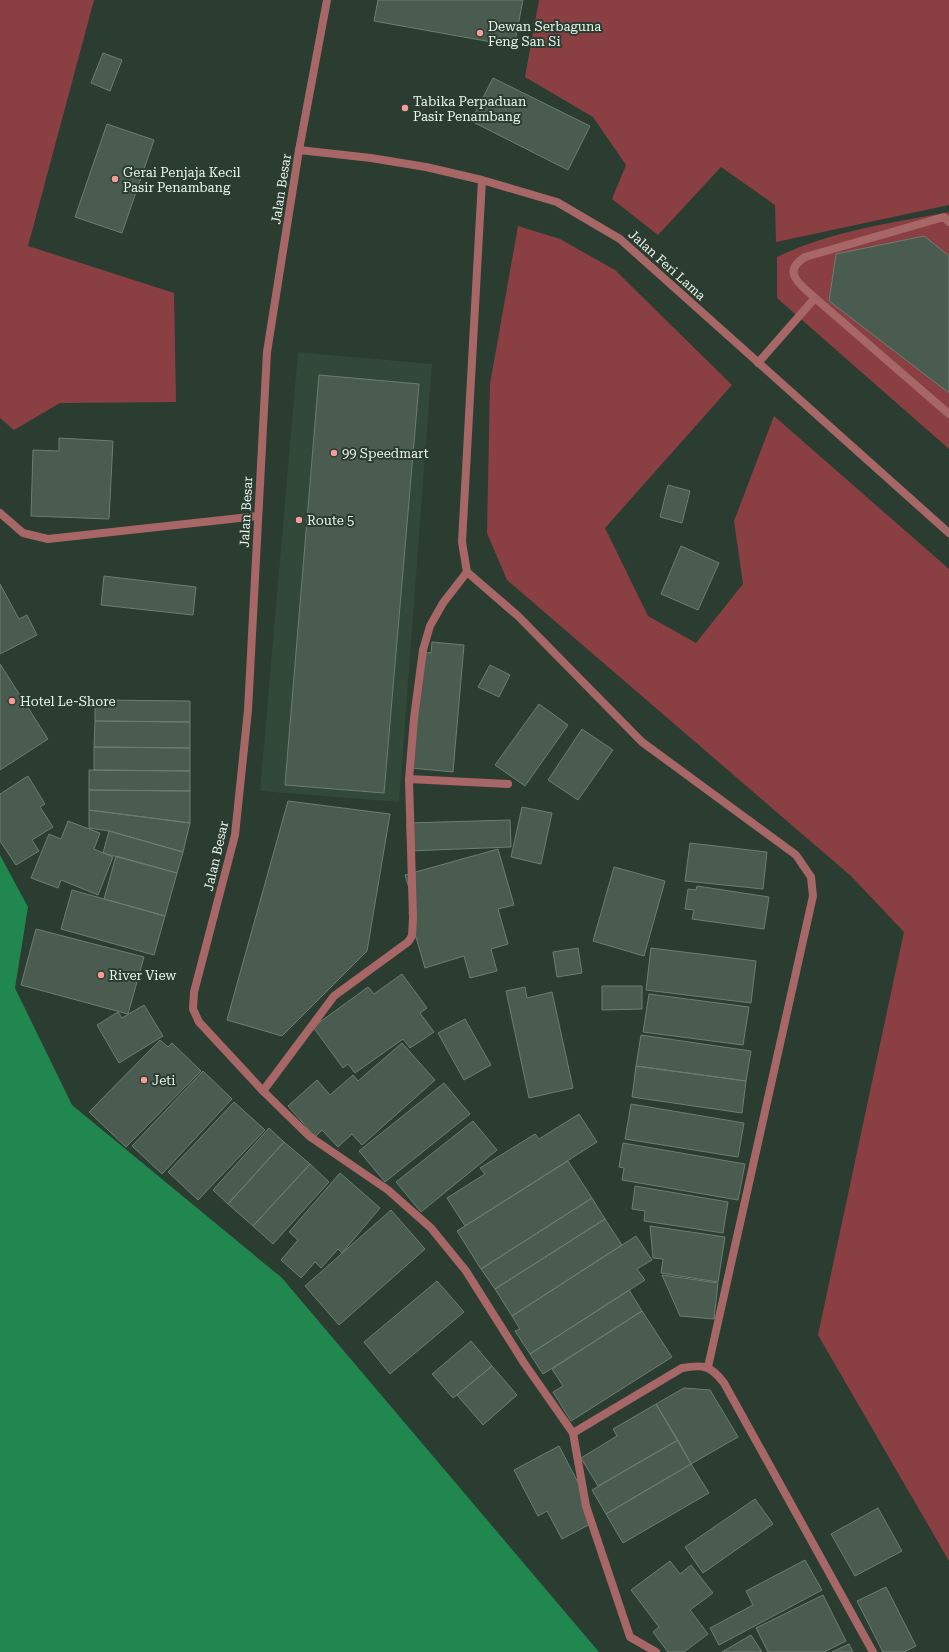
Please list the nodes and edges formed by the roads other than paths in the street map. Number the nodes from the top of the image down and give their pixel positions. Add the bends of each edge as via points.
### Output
1 (327, 0) edge
2 (299, 150) junction
3 (482, 180) junction
4 (949, 222) edge
5 (815, 298) junction
6 (758, 363) junction
7 (949, 414) edge
8 (0, 513) edge
9 (258, 516) junction
10 (949, 533) edge
11 (467, 572) junction
12 (409, 779) junction
13 (508, 784) dead end
14 (263, 1092) junction
15 (708, 1367) junction
16 (573, 1433) junction
17 (656, 1652) edge
18 (873, 1652) edge

1 - 2 street, Jalan Besar
2 - 3 street, Jalan Feri Lama via 426,167
2 - 9 street, Jalan Besar via 267,352
3 - 6 street, Jalan Feri Lama via 557,202 620,239
3 - 11 street via 462,542
4 - 5 street via 944,217 804,257 797,262 793,270 794,278
5 - 6 street
5 - 7 street
6 - 10 street, Jalan Feri Lama
8 - 9 street via 23,533 48,539
9 - 14 street, Jalan Besar via 248,710 235,835 194,992 193,1009 199,1022
11 - 12 street via 443,603 430,626 423,650
11 - 15 street via 518,616 642,742 796,855 811,877 813,896
12 - 13 street
12 - 14 street via 412,936 402,948 334,996
14 - 16 street via 309,1136 388,1190 431,1228 466,1271 524,1363
15 - 16 street via 682,1368
15 - 18 street via 724,1383
16 - 17 street via 586,1506 630,1638

